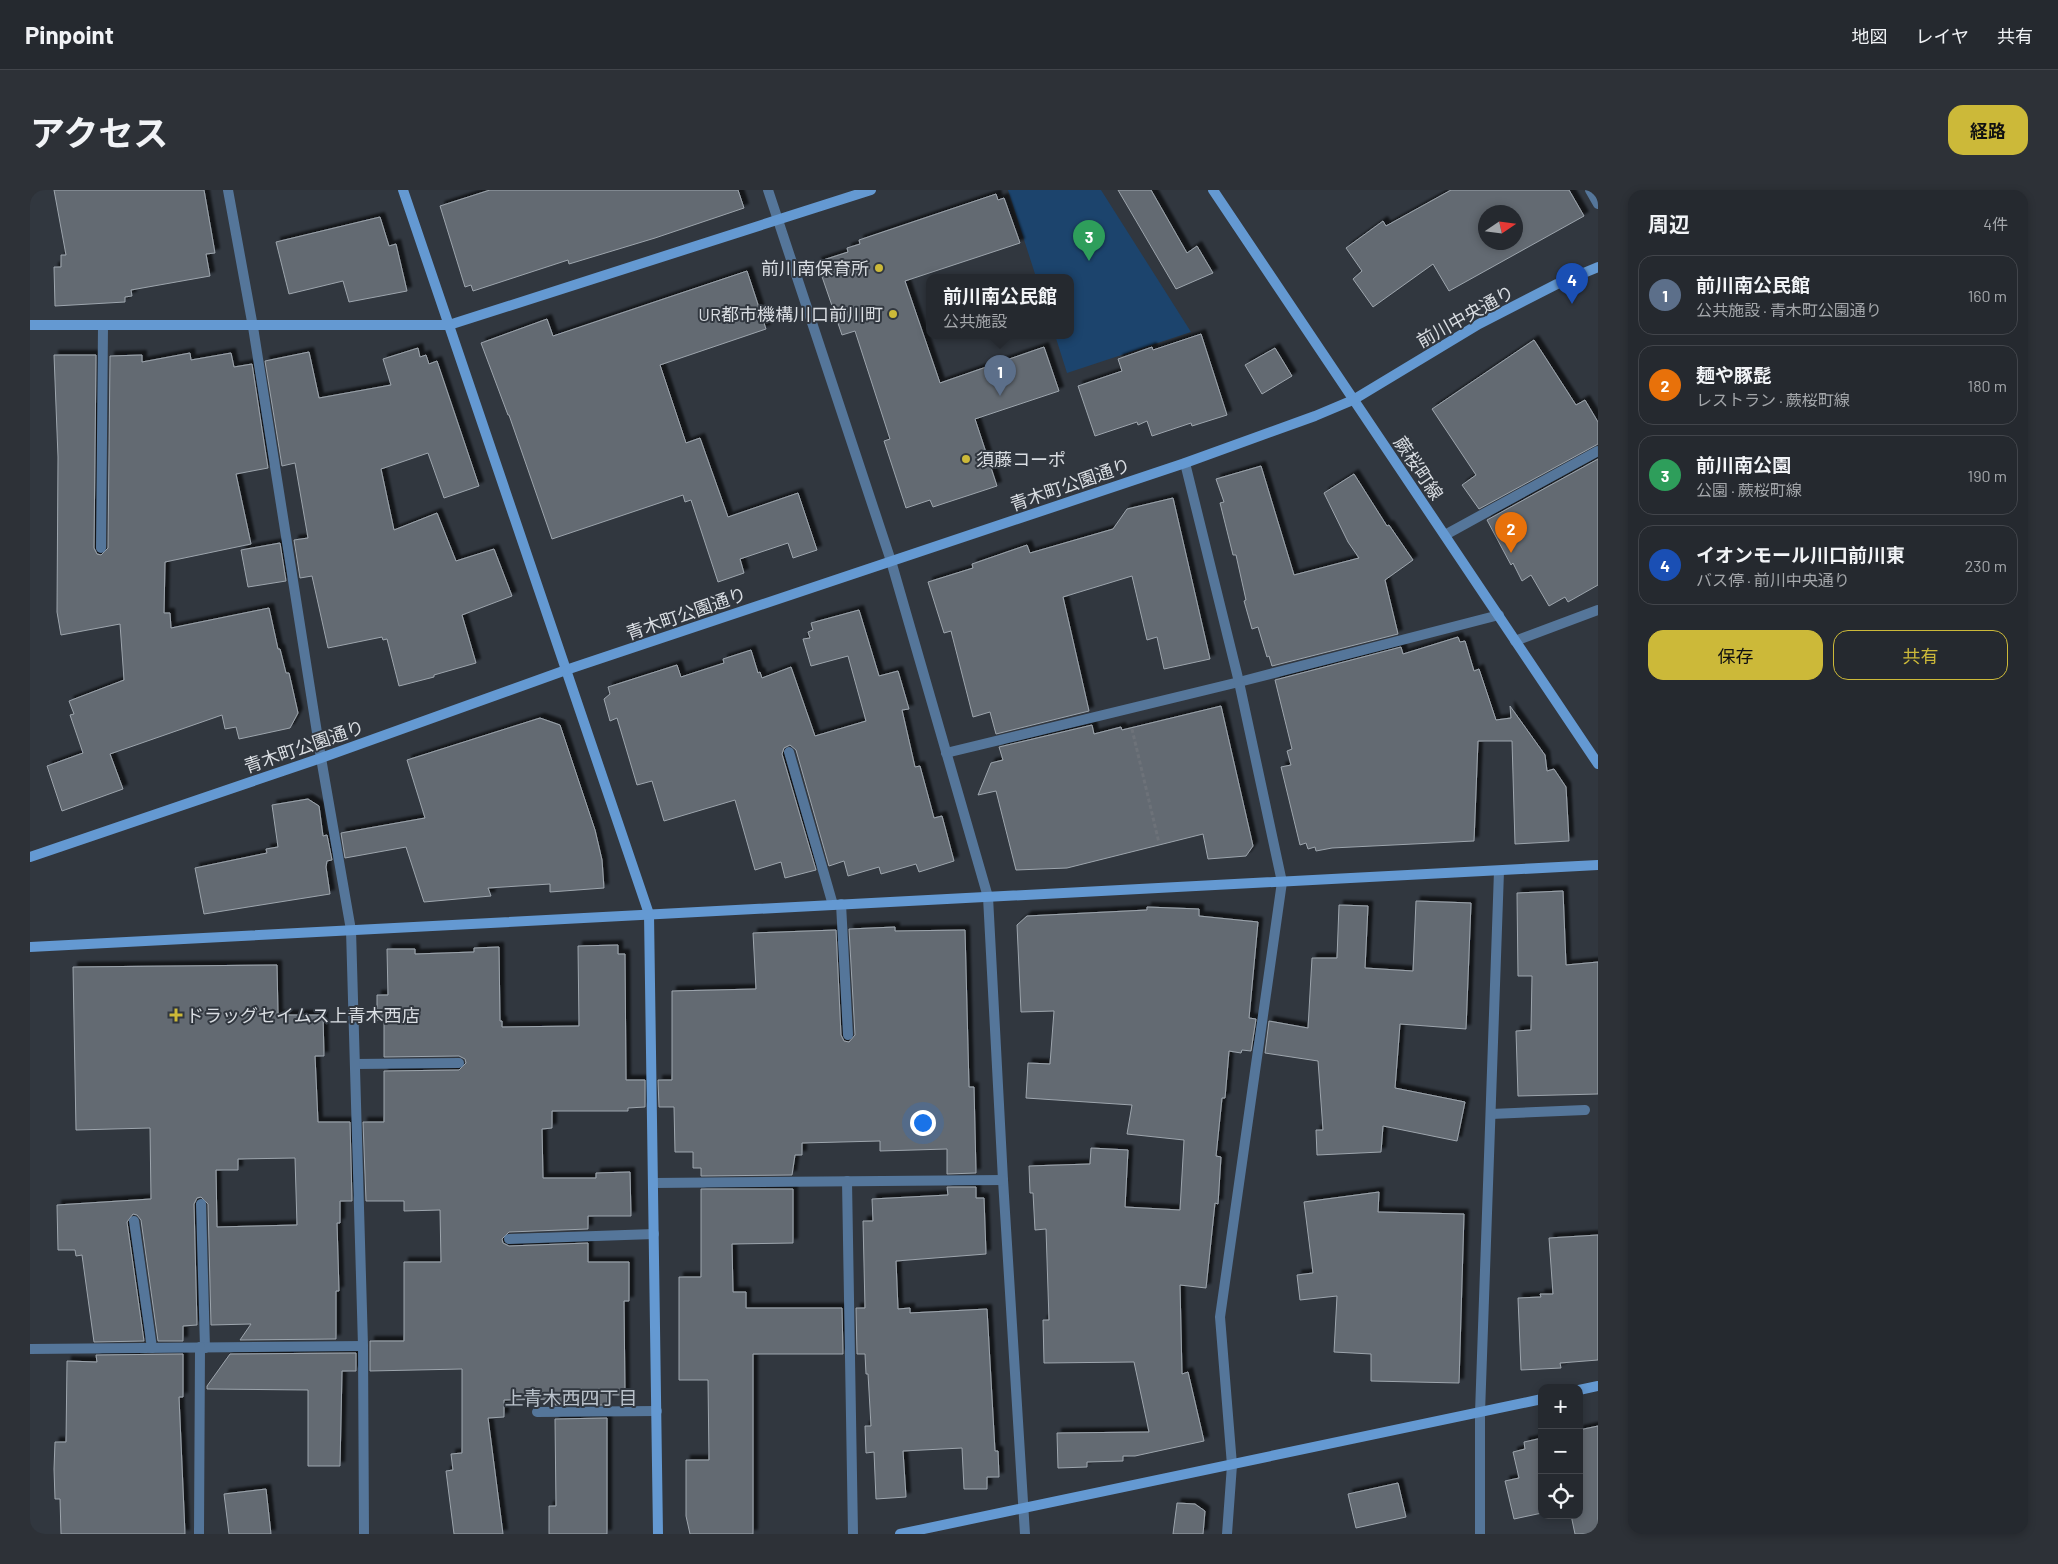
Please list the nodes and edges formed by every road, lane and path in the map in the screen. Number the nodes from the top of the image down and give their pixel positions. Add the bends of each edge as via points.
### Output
1 (228, 190) edge
2 (403, 190) edge
3 (768, 190) edge
4 (871, 190) edge
5 (1213, 190) edge
6 (1590, 190) edge
7 (1598, 204) edge
8 (778, 220) junction
9 (1598, 267) edge
10 (30, 325) edge
11 (449, 325) junction
12 (103, 326) junction
13 (253, 327) junction
14 (1353, 400) junction
15 (1598, 451) edge
16 (1184, 463) junction
17 (1445, 534) junction
18 (101, 548) dead end
19 (891, 562) junction
20 (1598, 610) edge
21 (1499, 615) junction
22 (1515, 641) junction
23 (566, 670) junction
24 (1239, 682) junction
25 (1127, 708) junction
26 (789, 752) dead end
27 (946, 753) junction
28 (321, 758) junction
29 (1598, 764) edge
30 (1159, 843) dead end
31 (30, 857) edge
32 (1598, 865) edge
33 (1499, 871) junction
34 (1282, 882) junction
35 (988, 897) junction
36 (837, 905) junction
37 (649, 914) junction
38 (351, 930) junction
39 (30, 947) edge
40 (848, 1035) dead end
41 (459, 1063) dead end
42 (355, 1064) junction
43 (1585, 1110) dead end
44 (1491, 1114) junction
45 (1003, 1180) junction
46 (848, 1181) junction
47 (653, 1183) junction
48 (201, 1204) dead end
49 (134, 1221) dead end
50 (654, 1234) junction
51 (509, 1239) dead end
52 (363, 1346) junction
53 (202, 1347) junction
54 (152, 1348) junction
55 (30, 1350) edge
56 (1598, 1386) edge
57 (1583, 1389) edge
58 (1538, 1400) edge
59 (656, 1411) junction
60 (537, 1412) dead end
61 (1480, 1413) junction
62 (1232, 1466) junction
63 (1024, 1508) junction
64 (200, 1534) edge
65 (364, 1534) edge
66 (658, 1534) edge
67 (853, 1534) edge
68 (900, 1534) edge
69 (1025, 1534) edge
70 (1227, 1534) edge
71 (1480, 1534) edge

1 - 13 street
2 - 11 street
3 - 8 street
4 - 8 street
5 - 14 street, 蕨桜町線
6 - 7 street
8 - 11 street
8 - 19 street
9 - 14 street, 前川中央通り via 1479,324
10 - 12 street
11 - 13 street
11 - 23 street
12 - 13 street
12 - 18 street
13 - 28 street
14 - 16 street, 青木町公園通り
14 - 17 street, 蕨桜町線
15 - 17 street
16 - 19 street, 青木町公園通り
16 - 24 street
17 - 21 street, 蕨桜町線
19 - 23 street, 青木町公園通り
19 - 27 street
20 - 22 street
21 - 22 street, 蕨桜町線
21 - 24 street
22 - 29 street, 蕨桜町線
23 - 28 street, 青木町公園通り
23 - 37 street
24 - 25 street
24 - 34 street
25 - 27 street
25 - 30 path
26 - 36 street
27 - 35 street
28 - 31 street, 青木町公園通り
28 - 38 street
32 - 33 street
33 - 34 street
33 - 44 street
34 - 35 street
34 - 62 street via 1220,1317
35 - 36 street
35 - 45 street
36 - 37 street
36 - 40 street
37 - 38 street
37 - 47 street
38 - 39 street
38 - 42 street
41 - 42 street
42 - 52 street
43 - 44 street
44 - 61 street
45 - 46 street
45 - 63 street
46 - 47 street
46 - 67 street
47 - 50 street
48 - 53 street
49 - 54 street
50 - 51 street
50 - 59 street
52 - 53 street
52 - 65 street
53 - 54 street
53 - 64 street
54 - 55 street
56 - 57 street
58 - 61 street
59 - 60 street
59 - 66 street
61 - 62 street
61 - 71 street
62 - 63 street
62 - 70 street
63 - 68 street
63 - 69 street

